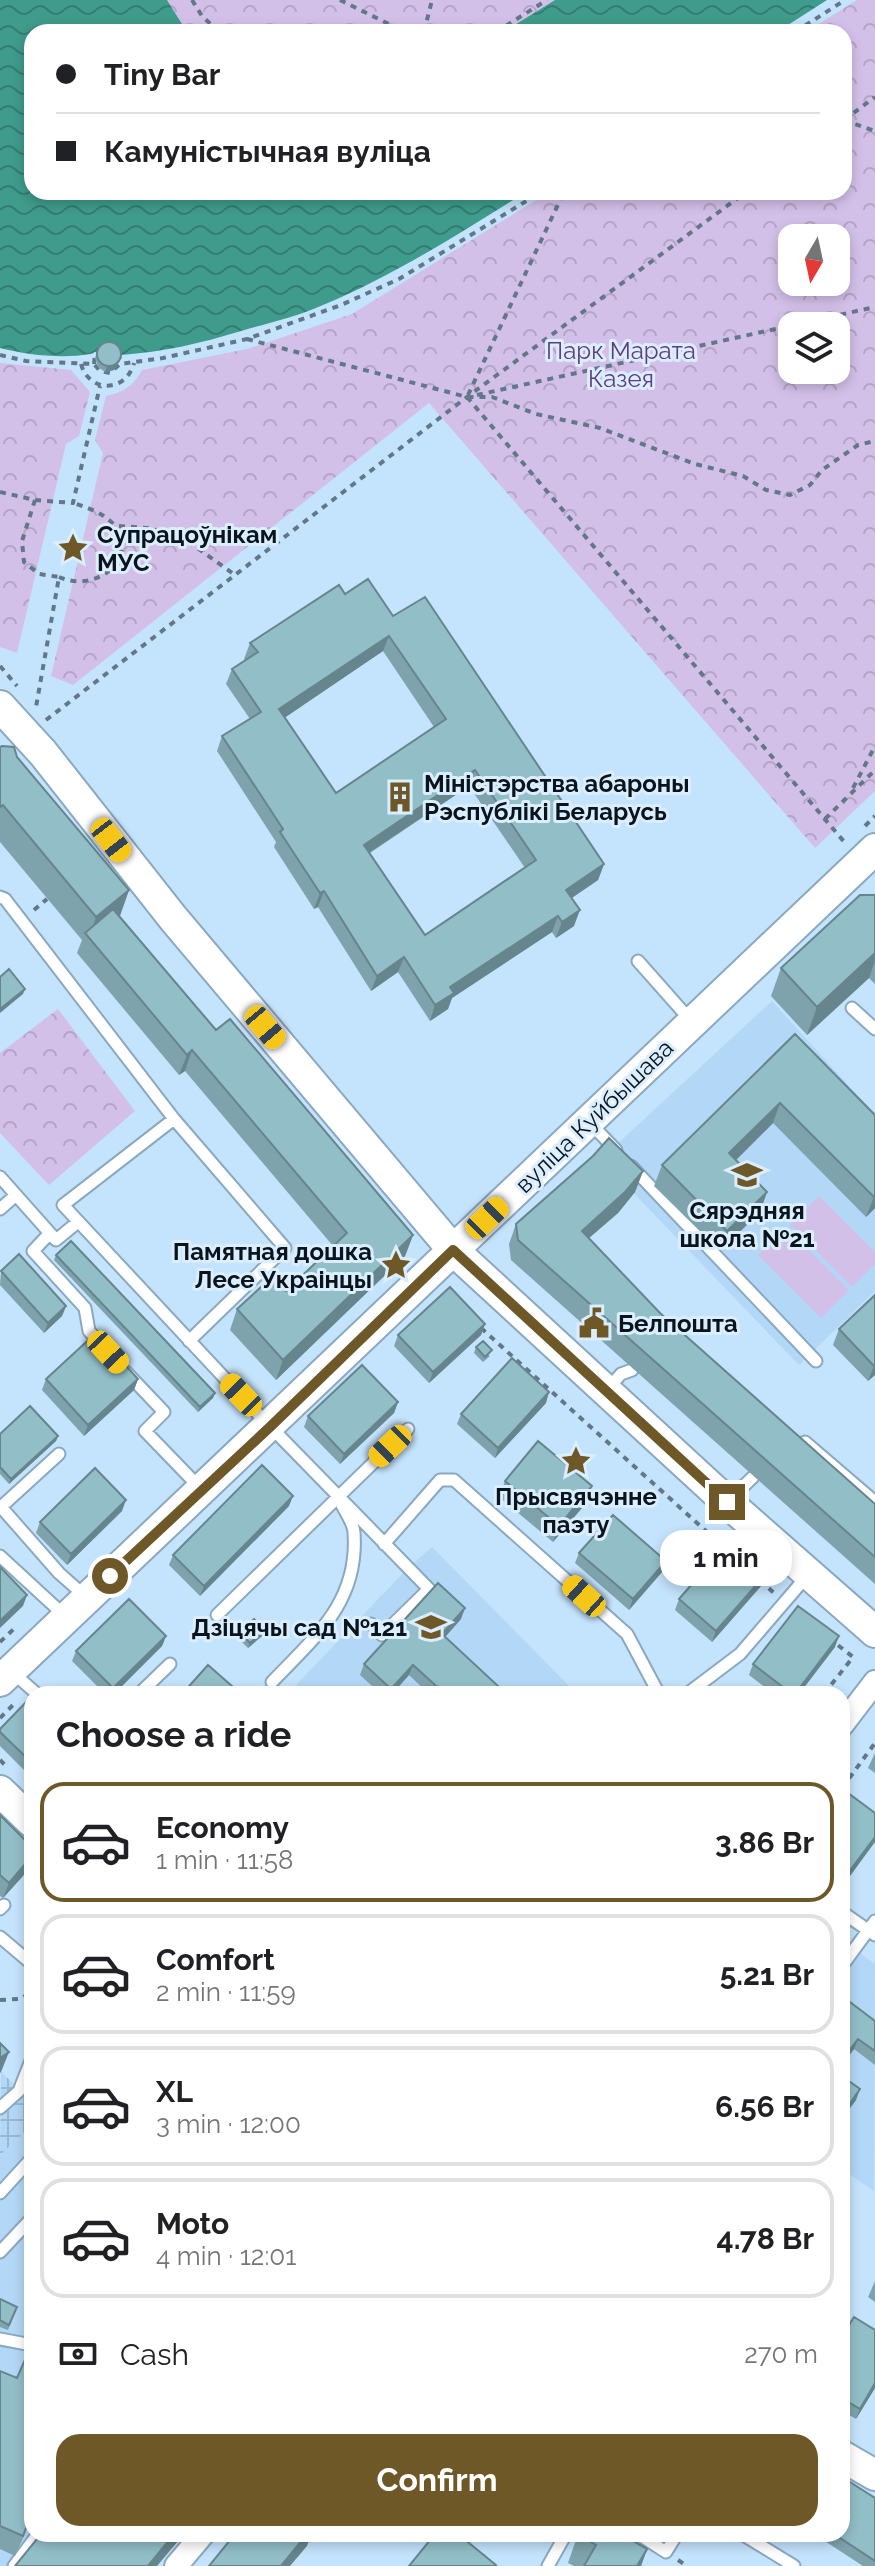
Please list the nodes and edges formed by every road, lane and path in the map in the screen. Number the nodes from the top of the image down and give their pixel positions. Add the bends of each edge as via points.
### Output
1 (192, 0) edge
2 (340, 0) edge
3 (432, 0) edge
4 (547, 0) edge
5 (845, 0) edge
6 (210, 24) edge
7 (389, 24) edge
8 (426, 24) edge
9 (509, 24) edge
10 (808, 24) edge
11 (875, 97) edge
12 (852, 114) edge
13 (852, 123) edge
14 (875, 131) edge
15 (528, 200) edge
16 (560, 200) edge
17 (735, 200) edge
18 (875, 307) edge
19 (247, 339) junction
20 (111, 347) edge
21 (0, 355) edge
22 (121, 358) edge
23 (134, 363) junction
24 (81, 364) junction
25 (94, 364) junction
26 (120, 364) junction
27 (100, 386) junction
28 (467, 397) junction
29 (875, 441) edge
30 (0, 492) edge
31 (35, 500) junction
32 (73, 503) junction
33 (118, 526) junction
34 (235, 575) junction
35 (59, 577) junction
36 (36, 707) dead end
37 (2, 712) edge
38 (46, 720) dead end
39 (875, 746) edge
40 (875, 770) edge
41 (850, 794) junction
42 (825, 819) junction
43 (868, 849) edge
44 (0, 897) edge
45 (638, 961) dead end
46 (852, 1008) dead end
47 (693, 1023) junction
48 (875, 1029) edge
49 (174, 1119) junction
50 (589, 1122) junction
51 (0, 1177) edge
52 (16, 1195) junction
53 (0, 1209) edge
54 (78, 1222) junction
55 (50, 1233) junction
56 (453, 1250) junction
57 (478, 1324) edge
58 (189, 1341) junction
59 (111, 1354) edge
60 (816, 1361) dead end
61 (121, 1366) edge
62 (632, 1370) dead end
63 (607, 1390) junction
64 (271, 1426) junction
65 (408, 1429) dead end
66 (793, 1432) edge
67 (59, 1454) dead end
68 (753, 1477) dead end
69 (202, 1490) junction
70 (338, 1497) junction
71 (727, 1502) junction
72 (875, 1502) edge
73 (384, 1544) junction
74 (0, 1556) edge
75 (736, 1559) edge
76 (810, 1573) junction
77 (760, 1580) edge
78 (783, 1601) junction
79 (77, 1607) junction
80 (217, 1615) dead end
81 (371, 1624) dead end
82 (875, 1632) edge
83 (830, 1639) edge
84 (170, 1664) dead end
85 (6, 1676) edge
86 (272, 1682) dead end
87 (875, 1682) edge
88 (24, 1686) edge
89 (147, 1686) edge
90 (655, 1686) edge
91 (698, 1686) edge
92 (830, 1686) edge
93 (850, 1715) edge
94 (875, 1743) edge
95 (850, 1777) edge
96 (0, 1791) edge
97 (24, 1814) edge
98 (850, 1916) edge
99 (873, 1929) edge
100 (0, 1937) edge
101 (850, 1956) edge
102 (24, 1957) edge
103 (24, 1997) edge
104 (0, 2000) edge
105 (24, 2078) edge
106 (0, 2108) edge
107 (24, 2167) edge
108 (0, 2193) edge
109 (24, 2226) edge
110 (0, 2252) edge
111 (0, 2339) edge
112 (24, 2344) edge
113 (850, 2461) edge
114 (875, 2475) edge
115 (32, 2542) edge
116 (196, 2542) edge
117 (562, 2542) edge
118 (650, 2542) edge
119 (672, 2542) edge
120 (755, 2542) edge
121 (14, 2566) edge
122 (176, 2566) edge
123 (548, 2566) edge
124 (794, 2566) edge

1 - 6 path
2 - 7 path
3 - 8 path
4 - 9 path
5 - 10 path
11 - 12 path
13 - 14 path
15 - 19 path via 399,279
16 - 28 path
17 - 28 path
18 - 28 path
19 - 23 path
19 - 28 path
20 - 25 path via 97,351
21 - 24 path
22 - 26 path
23 - 26 path
23 - 27 path via 120,383
24 - 25 path
24 - 27 path via 87,378
25 - 26 path via 106,373
27 - 32 path
28 - 29 path via 492,397 536,414 600,428 790,495 858,445
28 - 34 path
28 - 42 path
30 - 31 path
31 - 32 path
31 - 35 path via 22,541 24,562 39,574
32 - 33 path
33 - 34 path via 179,535
33 - 35 path via 125,543 113,567 94,579 72,583
34 - 38 path
35 - 36 path
37 - 56 street via 43,753 173,918
39 - 41 path
40 - 41 path
41 - 42 path
42 - 43 path
43 - 47 street, вуліца Куйбышава
44 - 49 lane
45 - 47 lane
46 - 48 lane
47 - 50 street, вуліца Куйбышава
49 - 54 lane via 63,1205
49 - 58 lane via 285,1248
50 - 56 street, вуліца Куйбышава
50 - 60 lane
51 - 52 lane
52 - 53 lane
52 - 55 lane
54 - 55 lane via 56,1240
54 - 58 lane
55 - 59 lane via 33,1251 85,1308 89,1331
56 - 63 street
56 - 64 street, вуліца Куйбышава
57 - 75 path
58 - 64 lane
61 - 69 lane via 164,1412 145,1431
62 - 63 lane
63 - 71 street
64 - 69 street, вуліца Куйбышава
64 - 70 lane
65 - 70 lane
66 - 72 lane
67 - 79 lane via 1,1507 59,1573
68 - 71 lane
69 - 79 street, вуліца Куйбышава
70 - 73 lane
70 - 80 lane
70 - 86 lane via 354,1531 350,1580 330,1621
71 - 76 street
73 - 81 lane via 429,1589 382,1635
73 - 90 lane via 440,1480 454,1480 627,1634
74 - 79 lane
76 - 78 lane
76 - 82 street
77 - 78 path
78 - 91 lane via 740,1654
79 - 85 street, вуліца Куйбышава
83 - 92 path via 853,1657
84 - 89 lane
85 - 88 lane
87 - 93 street
94 - 95 path
96 - 97 street
98 - 99 lane
99 - 101 lane
100 - 102 lane
103 - 104 path
105 - 106 lane via 19,2091
107 - 108 lane
109 - 110 lane
111 - 112 lane
113 - 114 street
115 - 121 lane
116 - 122 street
117 - 123 lane
118 - 119 lane via 666,2552
120 - 124 lane

